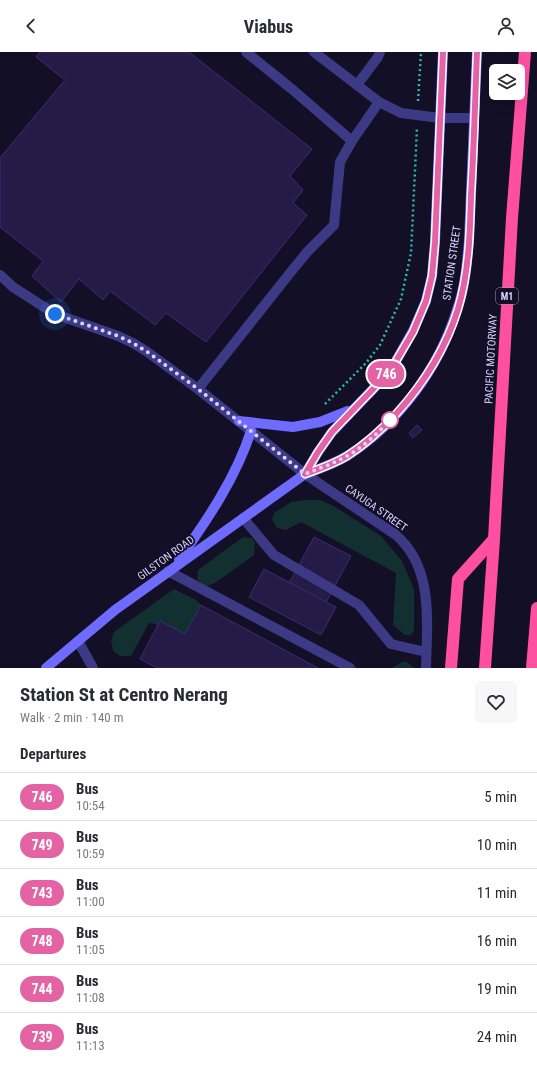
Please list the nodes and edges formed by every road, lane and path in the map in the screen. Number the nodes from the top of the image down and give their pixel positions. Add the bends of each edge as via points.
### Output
1 (246, 52) edge
2 (314, 52) edge
3 (380, 52) edge
4 (421, 52) edge
5 (442, 52) edge
6 (477, 52) edge
7 (525, 52) edge
8 (357, 85) junction
9 (380, 102) junction
10 (418, 115) junction
11 (440, 118) junction
12 (474, 118) junction
13 (352, 141) junction
14 (0, 275) edge
15 (198, 389) junction
16 (320, 406) dead end
17 (354, 408) junction
18 (239, 421) junction
19 (251, 431) junction
20 (305, 474) junction
21 (243, 518) junction
22 (494, 539) junction
23 (171, 569) junction
24 (537, 608) edge
25 (78, 641) junction
26 (426, 652) junction
27 (46, 668) edge
28 (93, 668) edge
29 (350, 668) edge
30 (426, 668) edge
31 (451, 668) edge
32 (486, 668) edge
33 (532, 668) edge

1 - 13 street
2 - 8 street
3 - 8 street
4 - 10 path
5 - 11 main road, STATION STREET
6 - 12 main road, STATION STREET
7 - 22 highway, PACIFIC MOTORWAY / M1 via 512,218
8 - 9 street
9 - 10 street via 401,113
9 - 13 street
10 - 11 street
10 - 16 path via 411,253 401,300 380,345 366,363
11 - 12 street
11 - 17 main road, STATION STREET via 435,242 432,276 426,301 413,332 396,361
12 - 20 main road, STATION STREET via 466,269 458,309 440,352 413,394 382,428 346,457
13 - 15 street via 340,162 334,225 308,251
14 - 15 street, CAYUGA STREET via 13,287 55,314 133,343
15 - 18 street, CAYUGA STREET
17 - 18 main road via 320,422 299,426 286,427
17 - 20 main road, STATION STREET via 332,432
18 - 19 street, CAYUGA STREET
19 - 20 street, CAYUGA STREET
19 - 23 main road via 235,470 212,512
20 - 21 main road, GILSTON ROAD
20 - 26 street, CAYUGA STREET via 396,535 410,550 421,574 426,595
21 - 23 main road, GILSTON ROAD
21 - 26 street via 274,555 359,605 391,644
22 - 31 highway via 458,578
22 - 32 highway, PACIFIC MOTORWAY / M1
23 - 25 main road, GILSTON ROAD via 114,610
23 - 29 street
24 - 33 highway
25 - 27 main road, GILSTON ROAD
25 - 28 street
26 - 30 street, CAYUGA STREET

